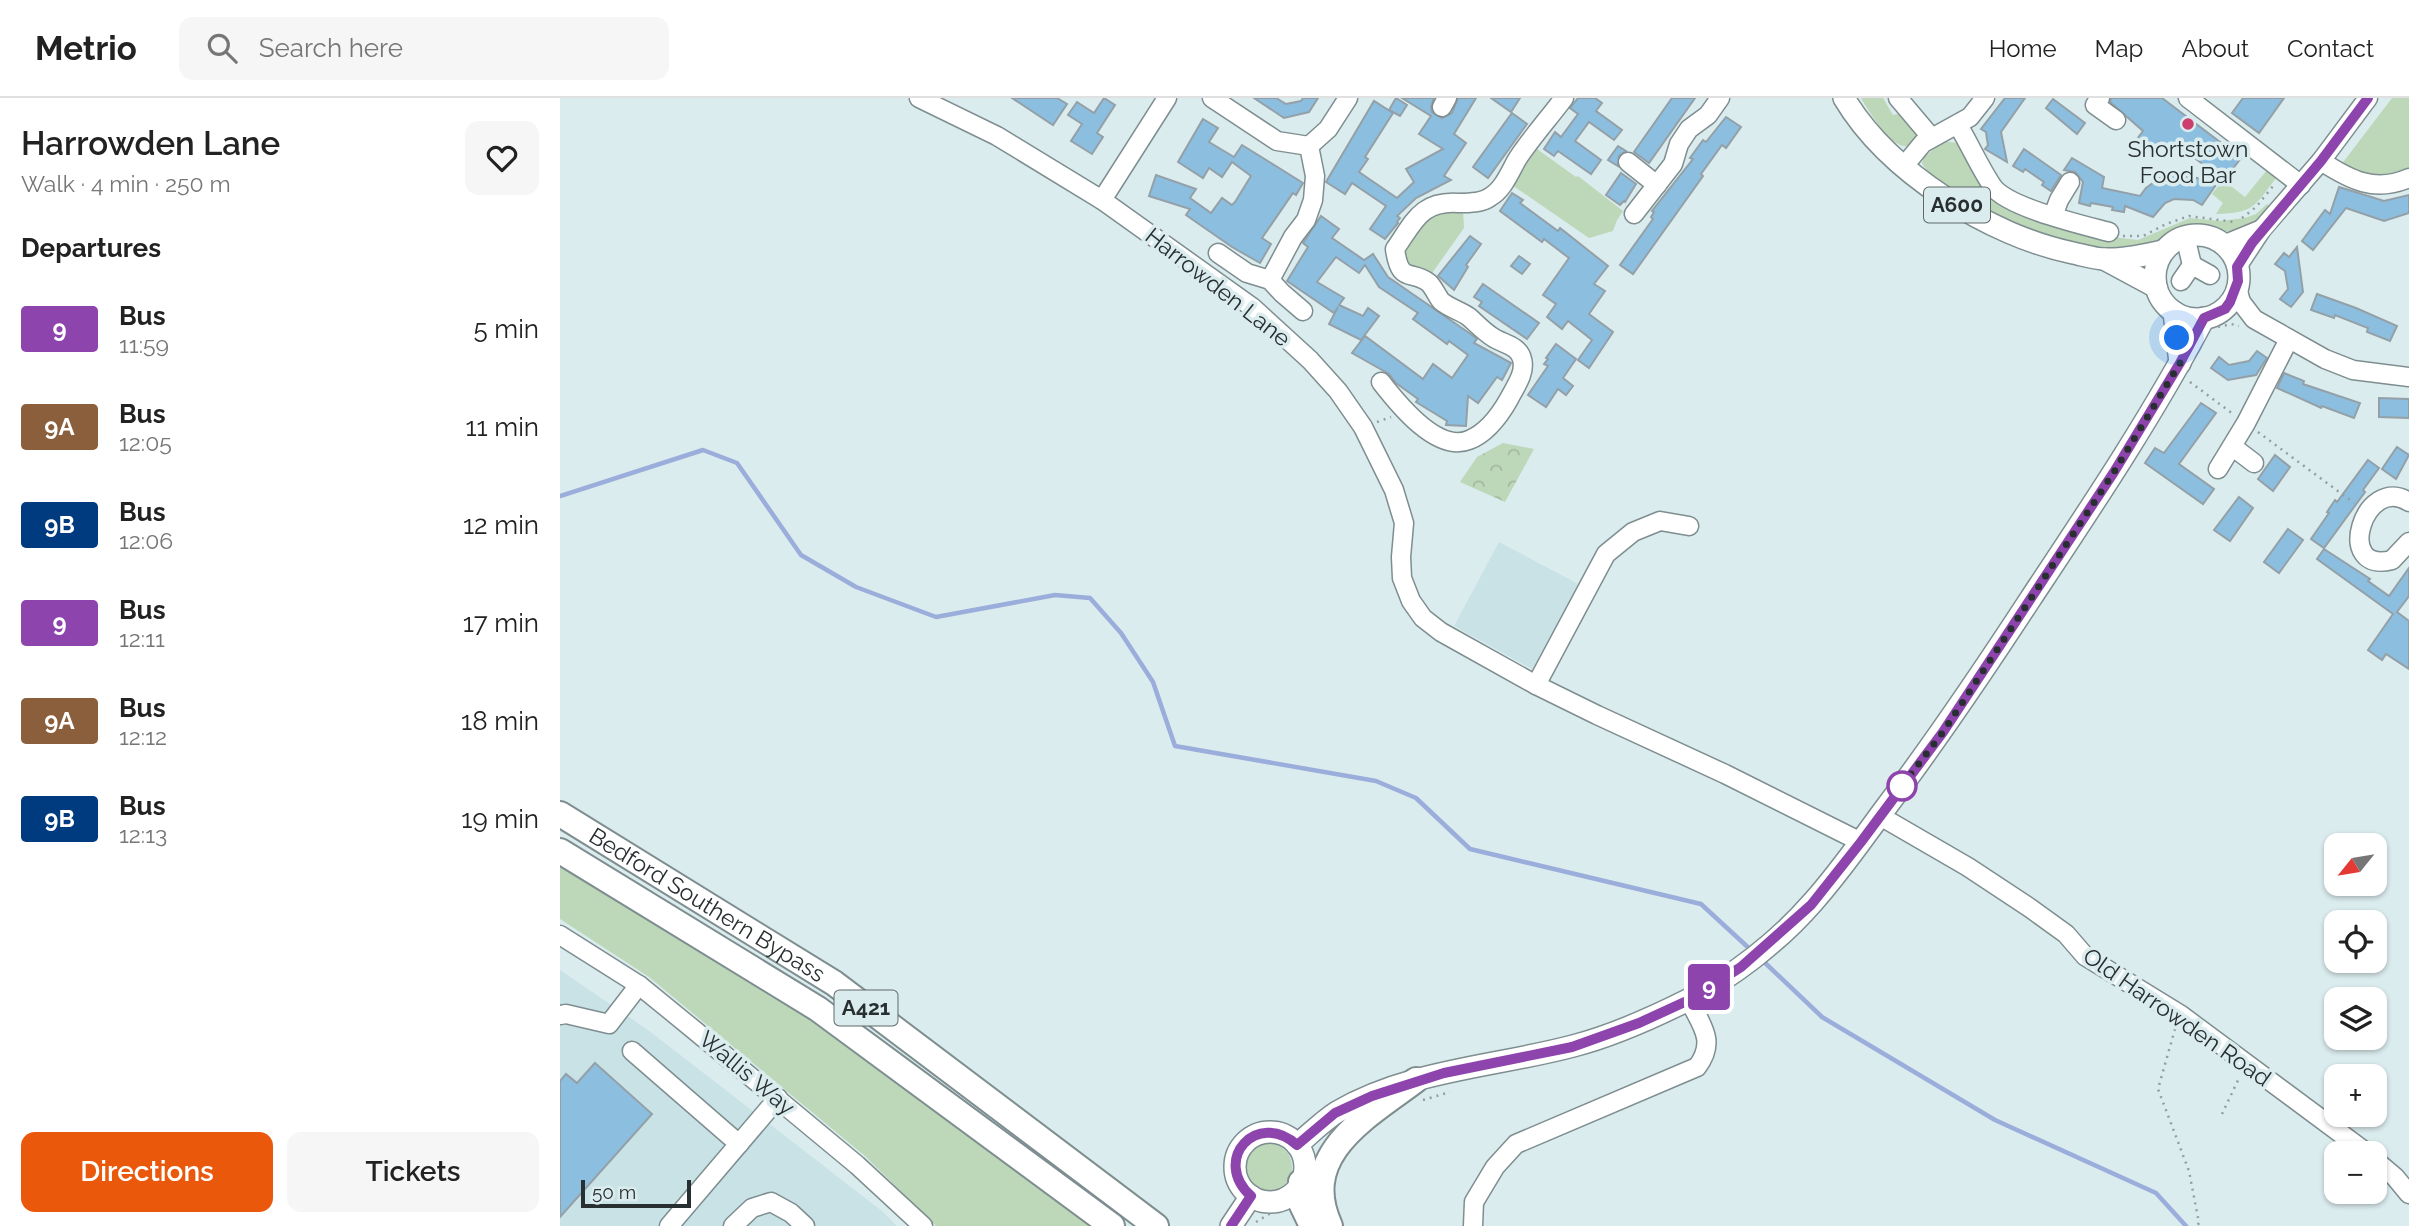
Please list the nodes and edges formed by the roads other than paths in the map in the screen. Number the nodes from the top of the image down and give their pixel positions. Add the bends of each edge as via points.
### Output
1 (919, 98) edge
2 (1167, 98) edge
3 (1212, 98) edge
4 (1348, 98) edge
5 (1564, 98) edge
6 (1720, 98) edge
7 (1844, 98) edge
8 (1898, 98) edge
9 (2100, 98) edge
10 (2188, 98) edge
11 (2368, 98) edge
12 (1984, 99) edge
13 (2116, 120) dead end
14 (1958, 125) junction
15 (1931, 137) junction
16 (1309, 146) junction
17 (2321, 161) junction
18 (1628, 162) dead end
19 (1904, 166) junction
20 (2409, 178) edge
21 (2070, 182) dead end
22 (1657, 185) junction
23 (2301, 185) junction
24 (1102, 200) junction
25 (1634, 214) dead end
26 (2053, 216) junction
27 (2262, 229) junction
28 (2109, 232) road end
29 (2185, 236) junction
30 (2224, 245) junction
31 (2163, 251) junction
32 (1218, 253) dead end
33 (2104, 259) junction
34 (2192, 265) junction
35 (2210, 275) dead end
36 (2237, 278) junction
37 (1270, 281) junction
38 (2181, 281) dead end
39 (2156, 288) junction
40 (1303, 311) dead end
41 (2174, 312) junction
42 (2210, 322) junction
43 (2289, 340) junction
44 (2178, 368) junction
45 (2409, 377) edge
46 (1381, 382) dead end
47 (2233, 447) junction
48 (2254, 463) dead end
49 (2218, 469) dead end
50 (2409, 501) edge
51 (1689, 526) dead end
52 (2409, 542) edge
53 (1536, 685) junction
54 (560, 814) edge
55 (1880, 816) junction
56 (1861, 842) junction
57 (560, 851) edge
58 (561, 937) edge
59 (639, 985) junction
60 (1689, 1000) junction
61 (560, 1015) edge
62 (632, 1051) dead end
63 (1416, 1080) junction
64 (778, 1098) junction
65 (2353, 1141) edge
66 (739, 1144) junction
67 (1297, 1145) junction
68 (2387, 1170) edge
69 (1301, 1182) junction
70 (2409, 1194) edge
71 (1251, 1196) junction
72 (669, 1226) edge
73 (733, 1226) edge
74 (805, 1226) edge
75 (923, 1226) edge
76 (1112, 1226) edge
77 (1156, 1226) edge
78 (1231, 1226) edge
79 (1312, 1226) edge
80 (1330, 1226) edge
81 (1473, 1226) edge

1 - 24 street, Harrowden Lane via 997,136
2 - 24 street
3 - 16 street via 1277,141
4 - 16 street via 1328,129
5 - 46 street via 1490,197 1472,203 1431,205 1419,214 1395,249 1397,265 1408,276 1428,282 1443,302 1522,356 1521,375 1497,419 1469,440 1450,443 1395,412
6 - 22 street via 1708,115 1689,129
7 - 19 main road, A600 via 1873,137
8 - 15 street
9 - 13 street via 2095,105
10 - 23 street
11 - 17 street
12 - 14 street
14 - 15 street
14 - 26 street via 2003,197
15 - 19 street
16 - 37 street via 1315,176 1313,200
17 - 20 street via 2361,183 2379,186
17 - 23 street
18 - 22 street
19 - 33 main road, A600 via 1951,202 2013,235
21 - 26 street
22 - 25 street
23 - 27 street
24 - 53 street, Harrowden Lane via 1252,307 1338,391 1363,427 1394,490 1404,523 1402,578 1411,601 1441,632
26 - 28 street
27 - 30 street
27 - 36 street
29 - 30 main road via 2199,235
29 - 31 main road
29 - 34 street
30 - 36 main road via 2232,255
31 - 33 main road, A600
31 - 39 main road via 2157,262
32 - 37 street via 1247,273
33 - 39 main road, A600
34 - 35 street
34 - 38 street
36 - 42 main road via 2225,309
36 - 43 street via 2241,302 2254,319
37 - 40 street
39 - 41 main road
41 - 42 main road
41 - 44 main road
42 - 44 main road
43 - 45 street via 2353,370
43 - 47 street
44 - 55 main road via 1950,721
47 - 48 street
47 - 49 street
50 - 52 street via 2395,496 2382,499 2358,534 2361,550 2370,559 2384,562
51 - 53 street via 1660,521 1633,532 1606,554
53 - 56 street, Harrowden Lane
54 - 77 highway, Bedford Southern Bypass / A421 via 834,984
55 - 56 main road
55 - 65 street, Old Harrowden Road via 1999,887 2066,934 2085,956 2181,1015
56 - 60 main road via 1811,905 1771,942
57 - 76 highway, Bedford Southern Bypass / A421 via 818,1009
58 - 59 street, Wallis Way
59 - 61 street via 608,1024
59 - 64 street, Wallis Way
60 - 63 main road via 1572,1047
60 - 81 street via 1707,1037 1697,1067 1516,1144 1495,1167 1474,1202
62 - 66 street
63 - 67 main road via 1335,1113
63 - 80 highway via 1359,1123 1331,1151 1321,1182 1322,1205
64 - 66 street
64 - 75 street, Wallis Way
66 - 72 street
67 - 69 main road via 1305,1163
67 - 71 main road via 1277,1132 1253,1136 1244,1143 1235,1165 1242,1188
68 - 70 street
69 - 71 main road via 1285,1198 1262,1201
69 - 79 highway via 1301,1203
71 - 78 main road
73 - 74 street via 752,1208 771,1202

